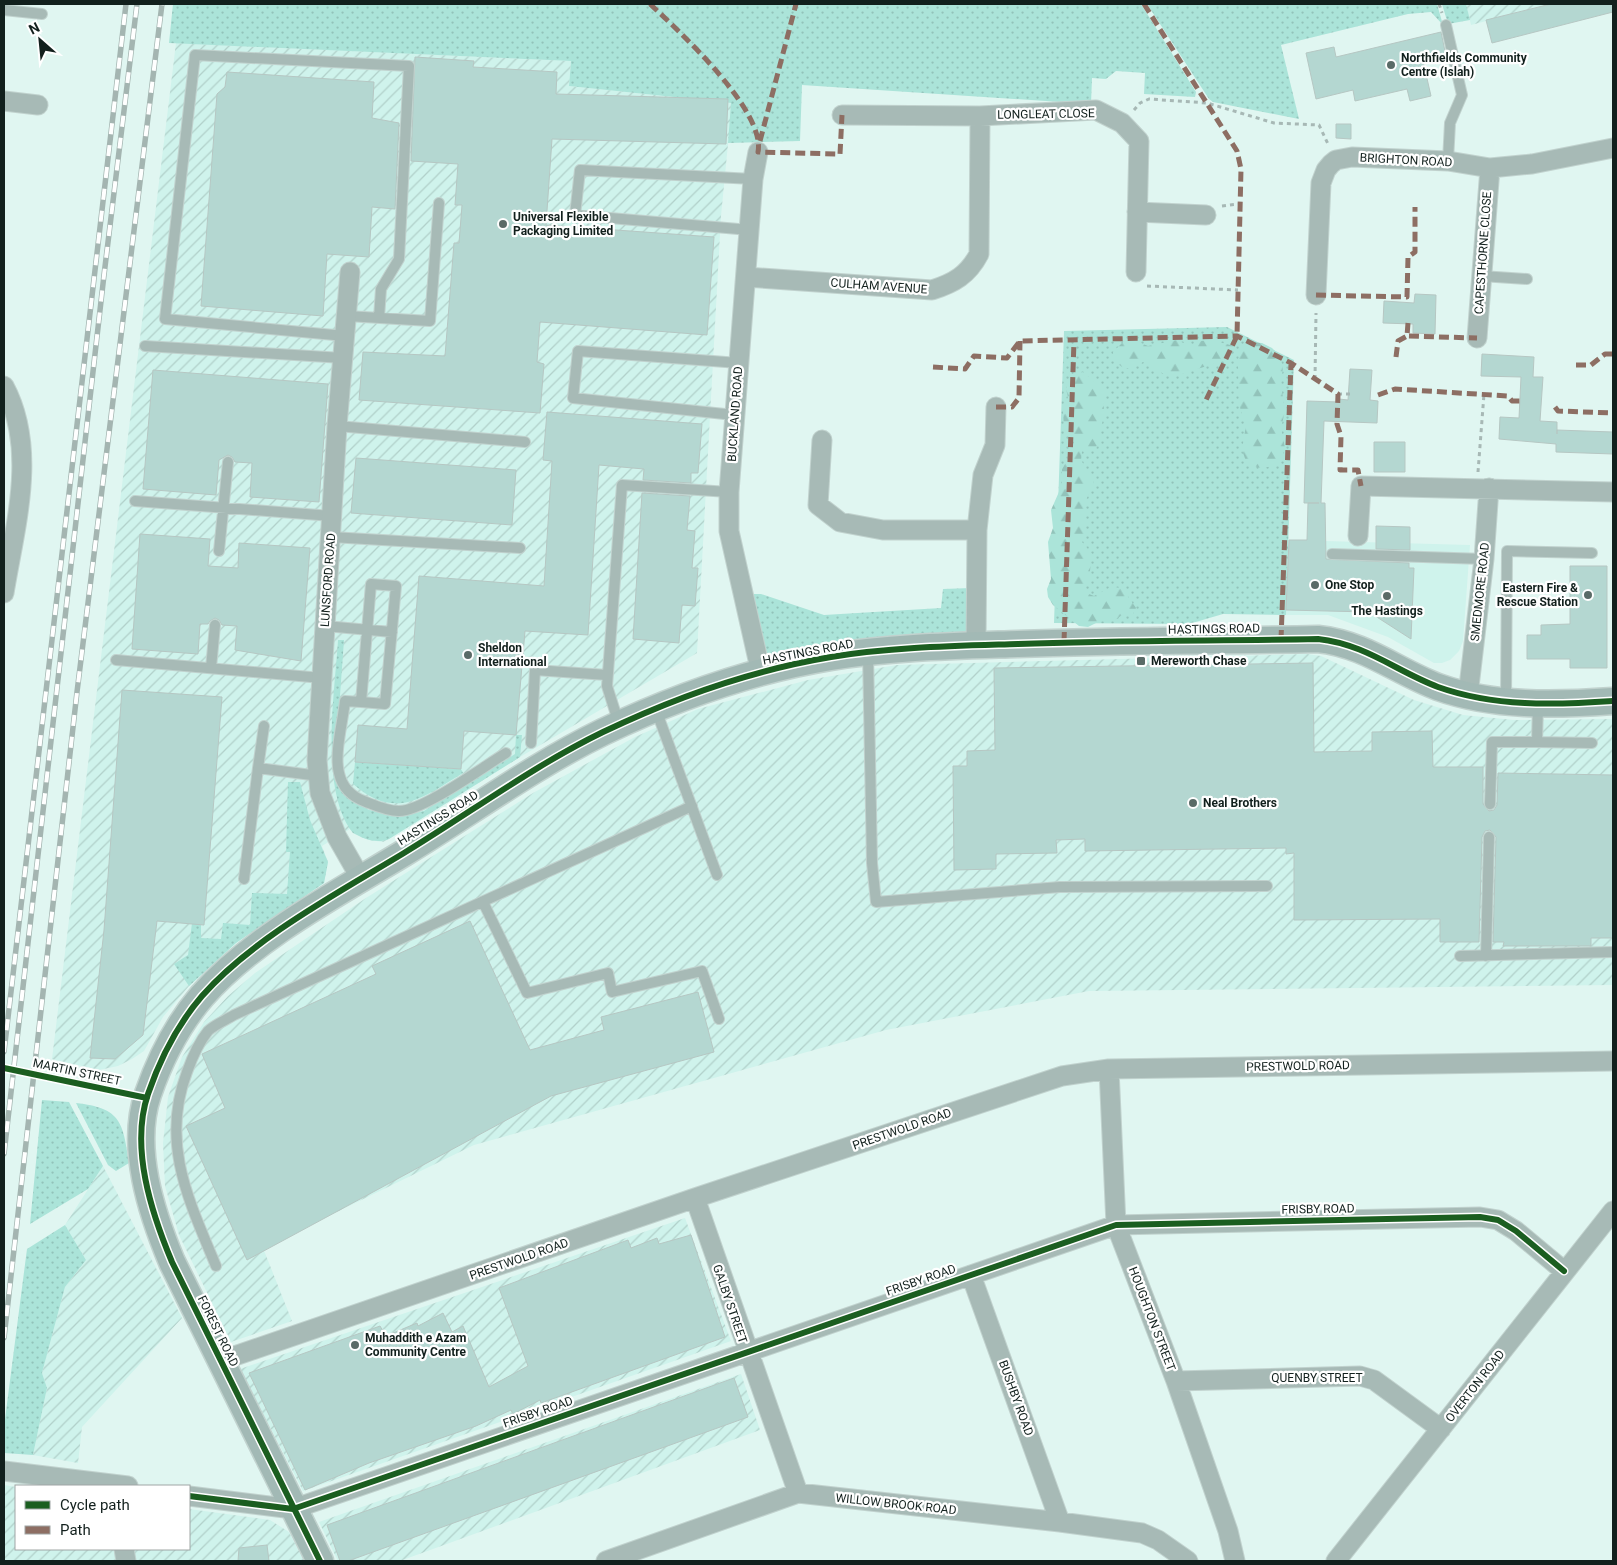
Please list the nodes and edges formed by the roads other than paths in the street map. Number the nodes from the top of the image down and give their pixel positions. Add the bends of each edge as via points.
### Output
1 (4, 10) edge
2 (42, 14) dead end
3 (1446, 26) dead end
4 (4, 101) edge
5 (38, 105) dead end
6 (842, 115) dead end
7 (980, 116) junction
8 (1613, 148) edge
9 (758, 152) dead end
10 (1448, 161) junction
11 (1490, 168) junction
12 (753, 179) junction
13 (439, 203) dead end
14 (1214, 210) road end
15 (1137, 212) junction
16 (750, 230) junction
17 (350, 272) dead end
18 (1136, 272) road end
19 (1481, 276) junction
20 (746, 277) junction
21 (1528, 279) dead end
22 (1316, 295) road end
23 (346, 316) junction
24 (379, 318) junction
25 (345, 336) junction
26 (1476, 338) dead end
27 (145, 346) dead end
28 (343, 358) junction
29 (739, 363) junction
30 (4, 386) edge
31 (996, 407) dead end
32 (734, 414) junction
33 (338, 426) junction
34 (822, 440) dead end
35 (525, 442) dead end
36 (228, 462) dead end
37 (1483, 488) junction
38 (729, 492) junction
39 (1613, 492) edge
40 (135, 501) dead end
41 (223, 507) junction
42 (332, 516) junction
43 (977, 530) junction
44 (1358, 536) dead end
45 (331, 537) junction
46 (520, 548) dead end
47 (219, 551) dead end
48 (1592, 553) dead end
49 (1332, 554) dead end
50 (1484, 560) junction
51 (4, 593) edge
52 (215, 625) dead end
53 (325, 626) junction
54 (367, 630) junction
55 (392, 632) junction
56 (976, 645) junction
57 (868, 652) junction
58 (116, 660) dead end
59 (210, 668) junction
60 (761, 673) junction
61 (608, 675) junction
62 (322, 678) junction
63 (1468, 695) junction
64 (1613, 701) edge
65 (361, 702) junction
66 (1506, 702) junction
67 (1538, 703) junction
68 (656, 710) junction
69 (619, 725) junction
70 (264, 726) dead end
71 (1537, 742) junction
72 (531, 743) dead end
73 (1592, 743) dead end
74 (506, 753) dead end
75 (258, 768) junction
76 (319, 776) junction
77 (1490, 804) dead end
78 (692, 806) junction
79 (1490, 837) dead end
80 (717, 875) dead end
81 (244, 878) dead end
82 (361, 879) junction
83 (1267, 886) dead end
84 (483, 902) junction
85 (1613, 952) edge
86 (1460, 956) dead end
87 (1486, 956) junction
88 (719, 1019) dead end
89 (1613, 1061) edge
90 (1109, 1069) junction
91 (147, 1098) joint
92 (695, 1198) junction
93 (1613, 1211) edge
94 (1116, 1225) junction
95 (216, 1266) dead end
96 (1564, 1271) junction
97 (971, 1275) junction
98 (747, 1352) junction
99 (220, 1361) junction
100 (1176, 1382) junction
101 (1441, 1429) junction
102 (4, 1471) edge
103 (119, 1485) edge
104 (798, 1493) junction
105 (190, 1496) edge
106 (293, 1509) junction
107 (1060, 1522) junction
108 (320, 1561) edge
109 (606, 1561) edge
110 (1188, 1561) edge
111 (1235, 1561) edge
112 (1336, 1561) edge

1 - 2 lane
3 - 10 lane via 1462,95 1450,123
4 - 5 street
6 - 7 street, LONGLEAT CLOSE
7 - 15 street, LONGLEAT CLOSE via 1096,110 1122,124 1139,141
7 - 20 street, CULHAM AVENUE via 978,254 972,268 954,283 932,290
8 - 11 street, BRIGHTON ROAD via 1532,164
9 - 12 street, BUCKLAND ROAD
10 - 11 street, BRIGHTON ROAD
10 - 22 street, BRIGHTON ROAD via 1352,157 1336,160 1326,170 1321,183
11 - 19 street, CAPESTHORNE CLOSE
12 - 16 street, BUCKLAND ROAD
12 - 16 lane via 580,170 575,215
13 - 24 lane via 430,321
14 - 15 street
15 - 18 street, LONGLEAT CLOSE
16 - 20 street, BUCKLAND ROAD
17 - 23 street, LUNSFORD ROAD
19 - 21 lane
19 - 26 street, CAPESTHORNE CLOSE
20 - 29 street, BUCKLAND ROAD
23 - 24 lane
23 - 25 street, LUNSFORD ROAD
24 - 25 lane via 381,289 399,258 409,66 195,55 165,319
25 - 28 street, LUNSFORD ROAD
27 - 28 lane
28 - 33 street, LUNSFORD ROAD
29 - 32 street, BUCKLAND ROAD
29 - 32 lane via 578,351 573,398
30 - 51 street via 18,420 23,482
31 - 43 street via 995,445 984,475
32 - 38 street, BUCKLAND ROAD
33 - 35 lane
33 - 42 street, LUNSFORD ROAD
34 - 43 street via 818,505 840,522 884,530
36 - 41 lane
37 - 39 street
37 - 44 street via 1361,486
37 - 50 street, SMEDMORE ROAD
38 - 60 street, BUCKLAND ROAD via 729,531
38 - 61 lane via 622,485
40 - 41 lane
41 - 42 lane
41 - 47 lane
42 - 45 street, LUNSFORD ROAD
43 - 56 street
45 - 46 lane
45 - 53 street, LUNSFORD ROAD
48 - 66 lane via 1507,551
49 - 50 lane
50 - 63 street, SMEDMORE ROAD
52 - 59 lane
53 - 54 lane
53 - 62 street, LUNSFORD ROAD
54 - 55 lane
54 - 55 lane via 371,584 396,586
54 - 65 lane
55 - 65 lane via 386,704
56 - 57 street, HASTINGS ROAD
56 - 63 street, HASTINGS ROAD via 1340,641 1366,650 1413,677
57 - 60 street, HASTINGS ROAD via 829,657
57 - 83 lane via 872,863 876,902 1060,888
58 - 59 lane
59 - 62 lane
60 - 68 street, HASTINGS ROAD
61 - 69 lane via 607,686
61 - 72 lane via 535,670
62 - 76 street, LUNSFORD ROAD
63 - 66 street, HASTINGS ROAD
64 - 67 street, HASTINGS ROAD
65 - 74 lane via 346,701 338,772 344,788 381,808 400,811 418,807
66 - 67 street, HASTINGS ROAD
67 - 71 lane
68 - 69 street, HASTINGS ROAD
68 - 78 lane
69 - 82 street, HASTINGS ROAD via 537,770
70 - 75 lane
71 - 73 lane
71 - 77 lane via 1492,742
75 - 76 lane
75 - 81 lane
76 - 82 street, LUNSFORD ROAD via 320,793 337,837
78 - 80 lane
78 - 84 lane
79 - 87 lane
82 - 91 street, HASTINGS ROAD via 280,930 203,995 178,1028
84 - 88 lane via 527,993 608,973 612,992 702,971
84 - 95 lane via 234,1015 209,1031 192,1058 181,1087 176,1148 184,1188
85 - 87 lane
86 - 87 lane
89 - 90 street, PRESTWOLD ROAD
90 - 92 street, PRESTWOLD ROAD via 1062,1076 1016,1090
90 - 94 street, HOUGHTON STREET
91 - 99 street, FOREST ROAD via 142,1148 157,1223 172,1262
92 - 98 street, GALBY STREET
92 - 99 street, PRESTWOLD ROAD
93 - 96 street, OVERTON ROAD
94 - 96 street, FRISBY ROAD via 1480,1217 1498,1220 1516,1231
94 - 97 street, FRISBY ROAD
94 - 100 street, HOUGHTON STREET
96 - 101 street, OVERTON ROAD
97 - 98 street, FRISBY ROAD
97 - 107 street, BUSHBY ROAD
98 - 104 street, GALBY STREET
98 - 106 street, FRISBY ROAD
99 - 106 street, FOREST ROAD
100 - 101 street, QUENBY STREET via 1360,1376 1374,1380
100 - 111 street, HOUGHTON STREET via 1228,1531
101 - 112 street, OVERTON ROAD
102 - 103 street
104 - 107 street, WILLOW BROOK ROAD
104 - 109 street, WILLOW BROOK ROAD
105 - 106 street
106 - 108 street, FOREST ROAD
107 - 110 street, WILLOW BROOK ROAD via 1142,1533

